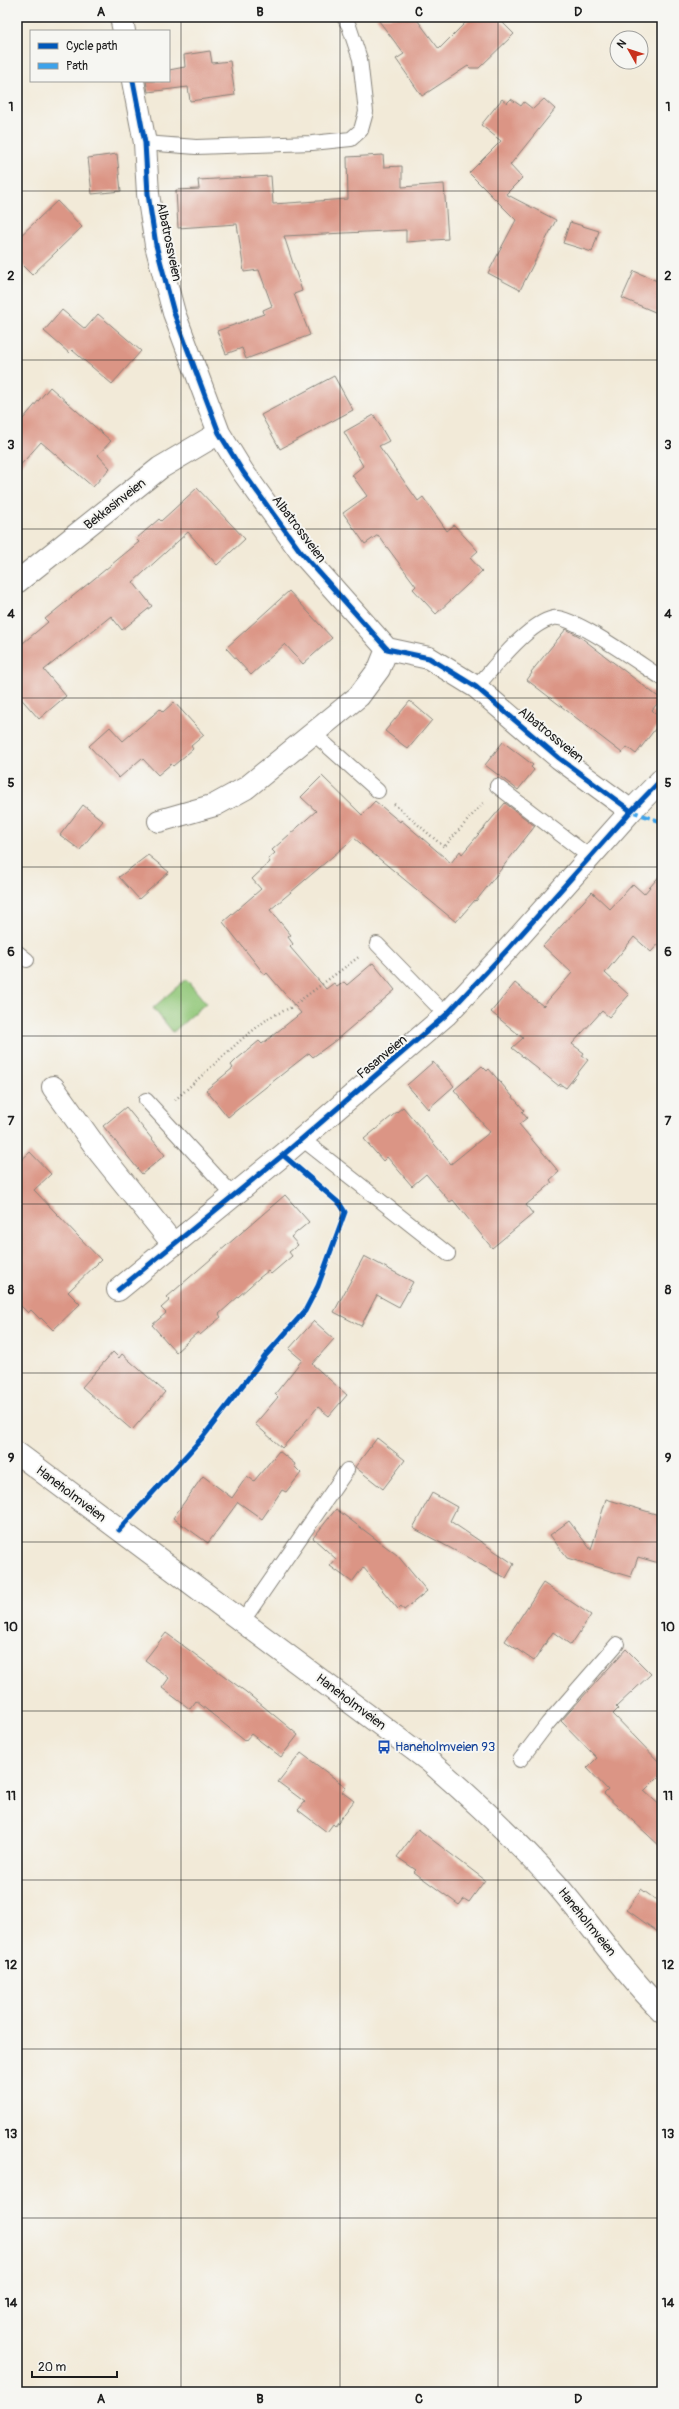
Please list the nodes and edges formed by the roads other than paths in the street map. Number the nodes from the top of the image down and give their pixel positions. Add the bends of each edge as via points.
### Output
1 (120, 17) edge
2 (344, 17) edge
3 (124, 30) edge
4 (132, 82) edge
5 (145, 143) junction
6 (219, 433) junction
7 (17, 582) edge
8 (387, 649) junction
9 (662, 678) edge
10 (476, 687) junction
11 (313, 733) junction
12 (662, 779) edge
13 (497, 786) road end
14 (378, 791) road end
15 (631, 810) junction
16 (159, 822) dead end
17 (590, 857) junction
18 (376, 944) road end
19 (446, 1015) junction
20 (53, 1087) dead end
21 (146, 1100) dead end
22 (302, 1139) junction
23 (234, 1196) junction
24 (174, 1245) junction
25 (448, 1254) dead end
26 (118, 1290) dead end
27 (17, 1453) edge
28 (347, 1470) dead end
29 (242, 1622) junction
30 (617, 1644) dead end
31 (520, 1760) dead end
32 (662, 2011) edge

1 - 3 street
2 - 5 lane via 360,59 366,112 361,130 351,139 312,144 196,147
4 - 5 street, Albatrossveien
5 - 6 street, Albatrossveien via 148,194 156,245 174,313
6 - 7 street, Bekkasinveien via 160,468
6 - 8 street, Albatrossveien via 243,472 300,552
8 - 10 street, Albatrossveien via 429,658
8 - 11 street via 379,668 359,696
9 - 10 lane via 576,622 554,618 536,626 521,639
10 - 15 street, Albatrossveien via 559,758
11 - 14 lane
11 - 16 street via 232,797 215,805
12 - 15 street
13 - 17 lane
15 - 17 street, Fasanveien
17 - 19 street, Fasanveien
18 - 19 lane
19 - 22 street, Fasanveien
20 - 24 street via 100,1153
21 - 23 lane
22 - 23 street, Fasanveien
22 - 25 lane
23 - 24 street, Fasanveien
24 - 26 street, Fasanveien
27 - 29 street, Haneholmveien
28 - 29 lane
29 - 32 street, Haneholmveien via 429,1761 475,1800 557,1885 625,1970
30 - 31 lane via 562,1706

